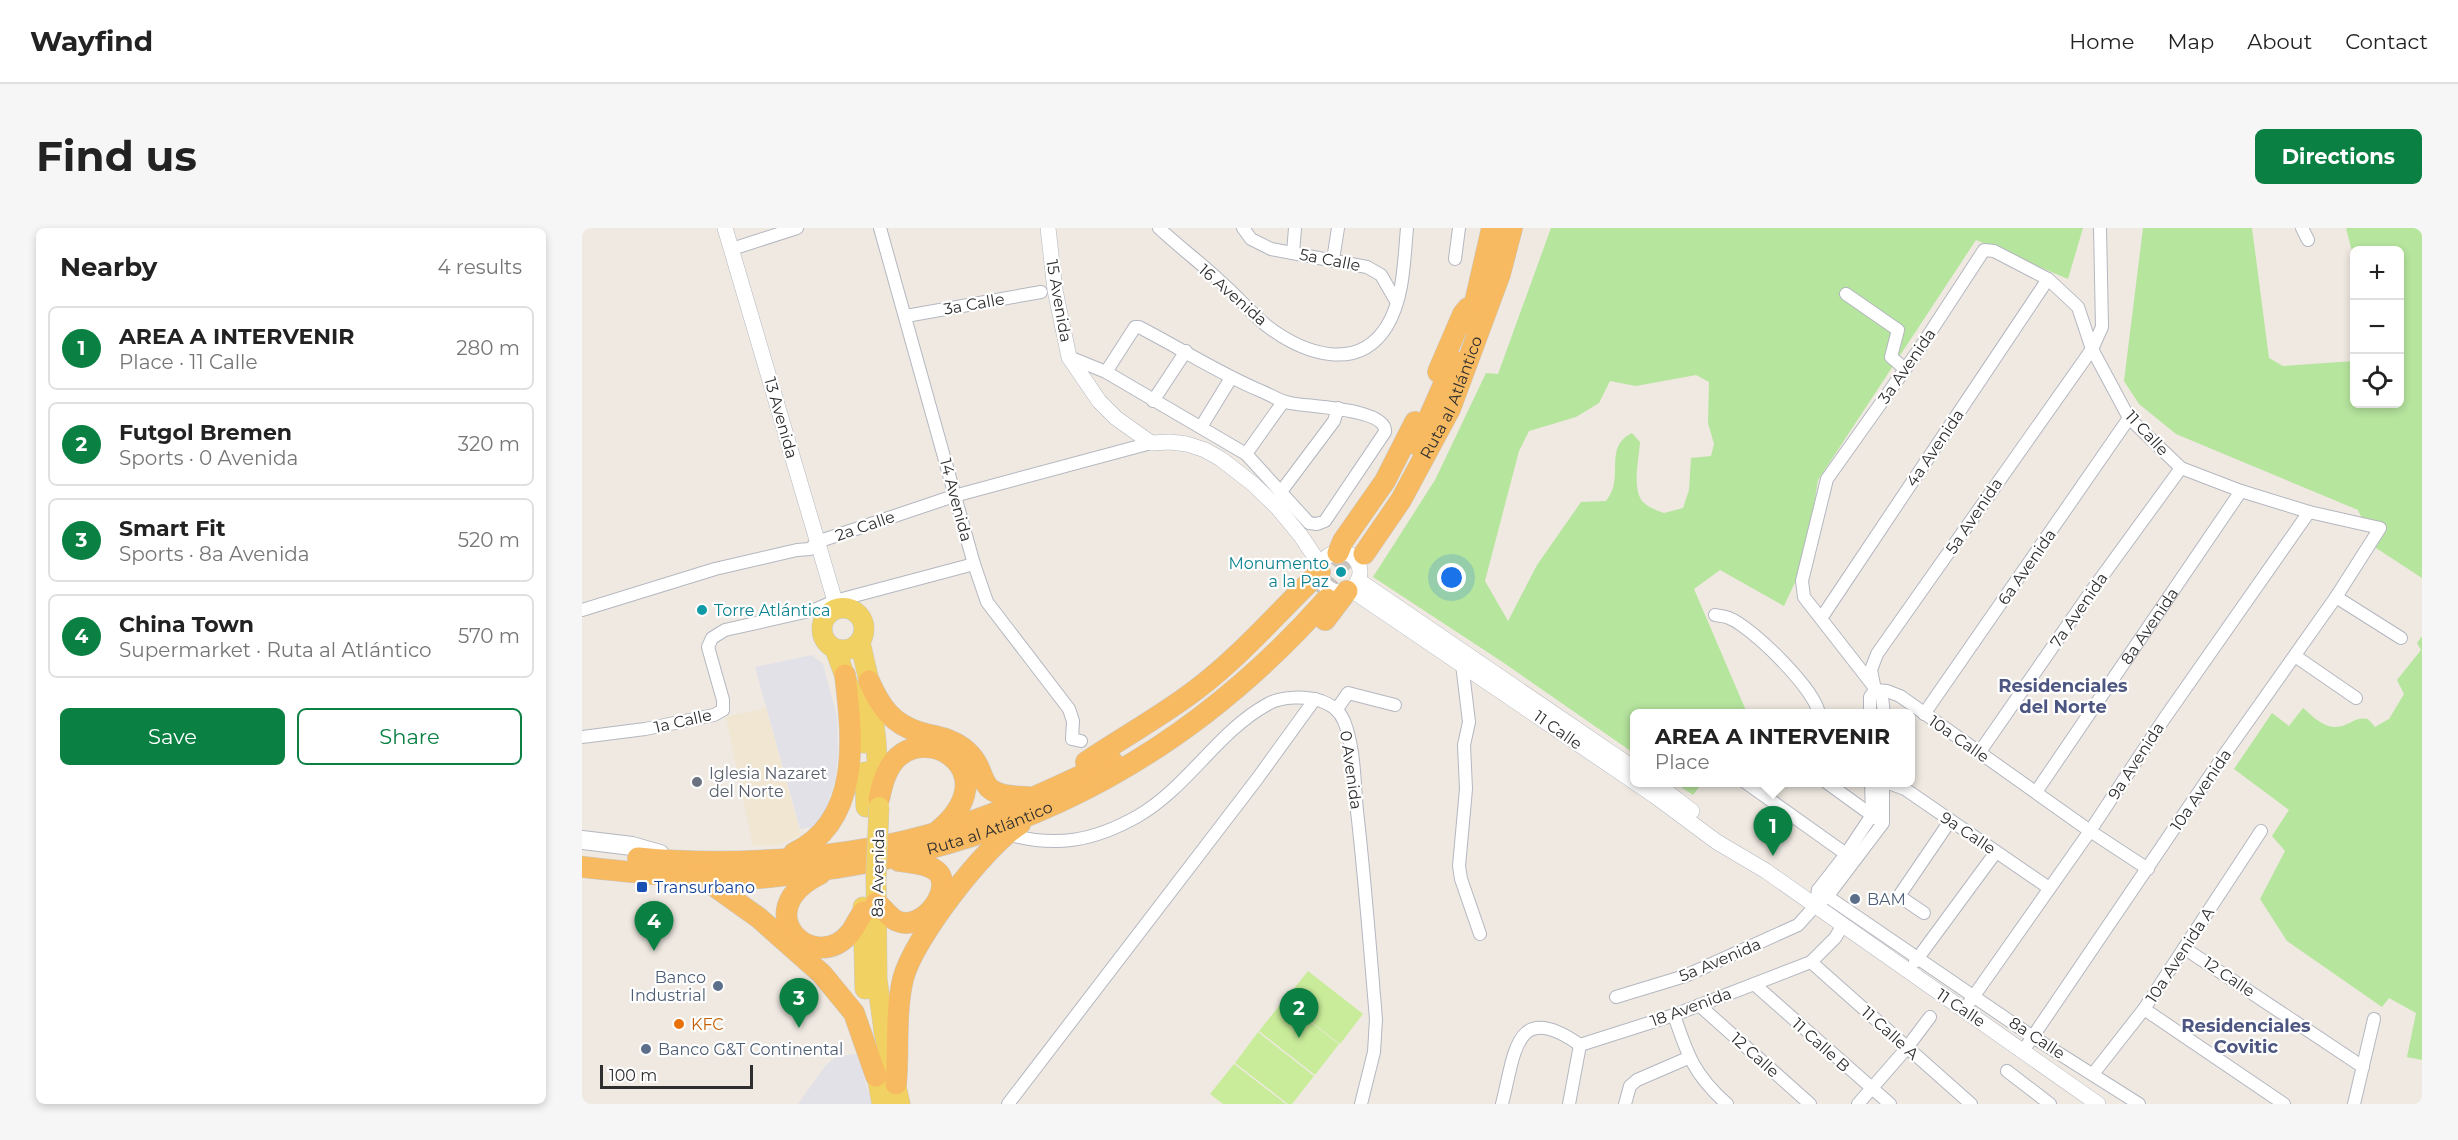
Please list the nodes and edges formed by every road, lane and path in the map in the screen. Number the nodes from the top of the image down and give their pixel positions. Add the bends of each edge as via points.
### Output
1 (725, 228) edge
2 (797, 228) edge
3 (880, 228) edge
4 (1048, 228) edge
5 (1159, 228) edge
6 (1243, 228) edge
7 (1295, 228) edge
8 (1338, 228) edge
9 (1407, 228) edge
10 (1459, 228) edge
11 (1492, 228) edge
12 (1512, 228) edge
13 (2100, 228) edge
14 (2302, 228) edge
15 (2308, 240) dead end
16 (732, 249) junction
17 (1984, 250) joint
18 (1293, 253) junction
19 (1333, 260) junction
20 (1455, 260) dead end
21 (2048, 279) junction
22 (1041, 292) dead end
23 (1846, 294) dead end
24 (1396, 301) junction
25 (1480, 310) junction
26 (906, 316) junction
27 (2092, 349) junction
28 (1186, 351) junction
29 (1070, 357) junction
30 (1905, 369) junction
31 (1106, 372) junction
32 (1231, 378) junction
33 (1153, 400) junction
34 (1283, 402) junction
35 (1338, 408) junction
36 (2129, 418) junction
37 (1201, 427) junction
38 (1151, 443) junction
39 (1246, 454) junction
40 (2181, 468) junction
41 (2241, 491) junction
42 (954, 496) junction
43 (1281, 500) junction
44 (2309, 512) junction
45 (2380, 528) joint
46 (1301, 536) junction
47 (817, 542) junction
48 (974, 564) junction
49 (1350, 567) junction
50 (1321, 582) junction
51 (2336, 597) junction
52 (836, 605) junction
53 (582, 610) edge
54 (1715, 615) dead end
55 (1822, 617) junction
56 (2402, 638) dead end
57 (860, 642) junction
58 (835, 649) junction
59 (2295, 656) junction
60 (1465, 658) junction
61 (845, 675) junction
62 (869, 681) junction
63 (1875, 690) junction
64 (2356, 698) dead end
65 (1315, 699) junction
66 (1395, 705) dead end
67 (1337, 709) junction
68 (1817, 709) edge
69 (1870, 709) edge
70 (1883, 709) edge
71 (1924, 714) junction
72 (582, 737) edge
73 (1081, 741) dead end
74 (1979, 753) junction
75 (1630, 765) edge
76 (1630, 778) edge
77 (1643, 787) edge
78 (1659, 787) edge
79 (1751, 787) edge
80 (1832, 787) edge
81 (1871, 787) edge
82 (1884, 787) edge
83 (1898, 787) edge
84 (2036, 792) junction
85 (1078, 795) junction
86 (1044, 799) junction
87 (874, 804) junction
88 (1872, 815) junction
89 (1950, 821) junction
90 (1883, 823) junction
91 (582, 827) edge
92 (2090, 831) junction
93 (2261, 831) dead end
94 (935, 833) junction
95 (1007, 834) junction
96 (582, 840) edge
97 (632, 846) junction
98 (1996, 852) junction
99 (582, 853) edge
100 (1846, 854) junction
101 (785, 858) junction
102 (890, 860) junction
103 (686, 861) junction
104 (582, 867) edge
105 (830, 868) junction
106 (2148, 869) junction
107 (1766, 872) junction
108 (703, 878) junction
109 (2049, 888) junction
110 (1820, 898) junction
111 (869, 907) junction
112 (1924, 913) dead end
113 (1843, 925) junction
114 (1480, 934) dead end
115 (2184, 948) junction
116 (1919, 957) junction
117 (1811, 962) junction
118 (1908, 972) junction
119 (1754, 984) junction
120 (1975, 996) junction
121 (1616, 997) dead end
122 (1699, 1005) junction
123 (2144, 1009) junction
124 (1964, 1010) junction
125 (1674, 1014) junction
126 (1930, 1017) dead end
127 (2374, 1019) dead end
128 (2033, 1036) junction
129 (1581, 1045) junction
130 (1906, 1049) junction
131 (2023, 1051) junction
132 (1688, 1058) junction
133 (2364, 1067) junction
134 (2007, 1071) dead end
135 (2093, 1074) junction
136 (891, 1088) edge
137 (1870, 1089) junction
138 (2082, 1099) edge
139 (882, 1104) edge
140 (1008, 1104) edge
141 (1361, 1104) edge
142 (1502, 1104) edge
143 (1569, 1104) edge
144 (1625, 1104) edge
145 (1726, 1104) edge
146 (1810, 1104) edge
147 (1858, 1104) edge
148 (1890, 1104) edge
149 (1971, 1104) edge
150 (2050, 1104) edge
151 (2098, 1104) edge
152 (2139, 1104) edge
153 (2284, 1104) edge
154 (2354, 1104) edge

1 - 16 street, 13 Avenida
2 - 16 street
3 - 26 street, 14 Avenida
4 - 29 street, 15 Avenida via 1055,290
5 - 24 street, 16 Avenida via 1268,326 1316,352 1346,355 1371,346 1388,325
6 - 18 street, 5a Calle via 1251,239 1270,249
7 - 18 street
8 - 19 street
9 - 24 street
10 - 20 street
11 - 25 highway
12 - 25 highway, Ruta al Atlántico via 1500,274
13 - 27 street, 5a Avenida via 2102,327
14 - 15 street
16 - 47 street, 13 Avenida
17 - 21 street, 11 Calle via 1994,251
17 - 30 street, 3a Avenida
18 - 19 street, 5a Calle
19 - 24 street, 5a Calle via 1366,267 1381,275
21 - 27 street, 11 Calle via 2078,307
21 - 55 street, 4a Avenida
22 - 26 street, 3a Calle
23 - 30 street via 1898,330 1891,357
25 - 49 highway via 1463,314 1384,481 1343,540
25 - 49 highway via 1486,342 1457,420 1408,511 1373,563
26 - 42 street, 14 Avenida
27 - 36 street, 11 Calle
27 - 63 street, 5a Avenida via 1877,654 1871,670
28 - 31 street via 1135,327
28 - 32 street
28 - 33 street
29 - 31 street
29 - 38 street, 15 Avenida via 1099,401
30 - 55 street, 3a Avenida via 1827,479 1802,581 1804,597
31 - 33 street
32 - 34 street
32 - 37 street
33 - 37 street
34 - 35 street
34 - 39 street
35 - 43 street via 1334,421
35 - 43 street via 1381,422 1385,428 1383,436 1324,521 1309,523
36 - 40 street, 11 Calle
36 - 71 street, 6a Avenida
37 - 39 street
38 - 42 street, 2a Calle
38 - 43 street via 1170,442 1205,450
39 - 43 street
40 - 41 street, 11 Calle
40 - 74 street, 7a Avenida
41 - 44 street, 11 Calle
41 - 84 street, 8a Avenida
42 - 47 street, 2a Calle
42 - 48 street, 14 Avenida
43 - 46 street
44 - 45 street, 11 Calle
44 - 92 street, 9a Avenida
45 - 51 street, 10a Avenida
46 - 49 street
46 - 50 street
47 - 52 street, 13 Avenida
47 - 53 street, 2a Calle via 810,549 715,569
48 - 52 street, 1a Calle
48 - 73 street, 14 Avenida via 987,602 1069,709 1072,739
49 - 50 street via 1334,591
49 - 50 street via 1323,561
49 - 60 street, 11 Calle
49 - 85 highway via 1324,621 1231,709 1167,756 1123,780
50 - 85 highway, Ruta al Atlántico via 1276,653 1224,700 1170,740
50 - 86 highway, Ruta al Atlántico via 1286,626 1196,705 1114,760
51 - 56 street
51 - 59 street, 10a Avenida
52 - 57 main road via 861,616 865,629
52 - 58 main road via 821,628 824,640
52 - 72 street, 1a Calle via 725,630 712,638 708,647 723,700 723,710 714,715
54 - 68 street via 1730,618 1781,660 1814,698
55 - 63 street
57 - 58 main road via 848,650
57 - 62 main road, 8a Avenida
58 - 61 main road, 8a Avenida
59 - 64 street
59 - 106 street, 10a Avenida
60 - 75 street, 11 Calle
60 - 76 street, 11 Calle
60 - 114 street via 1469,722 1464,745 1467,789 1459,866
61 - 87 main road, 8a Avenida via 859,714
61 - 101 highway via 849,745 840,807 812,844
62 - 86 highway via 879,704 896,720 917,732 950,739 971,755 992,791
62 - 87 main road, 8a Avenida via 876,742
63 - 69 street, 5a Avenida via 1870,697
63 - 70 street, 5a Avenida via 1882,697
63 - 71 street, 10a Calle via 1900,696
65 - 67 street, 0 Avenida
65 - 95 street, 0 Avenida via 1269,703 1242,722 1158,803 1110,830 1047,843
65 - 140 street
66 - 67 street via 1348,693
67 - 141 street, 0 Avenida via 1344,720 1353,762 1376,1019 1374,1052
71 - 74 street, 10a Calle
74 - 84 street, 10a Calle
77 - 107 street, 11 Calle via 1717,842
78 - 107 street, 11 Calle via 1748,853
79 - 100 street
80 - 88 street
81 - 88 street
82 - 90 street
83 - 89 street, 9a Calle
84 - 92 street, 10a Calle
85 - 86 highway, Ruta al Atlántico
86 - 94 highway, Ruta al Atlántico
86 - 95 highway
86 - 102 highway, Ruta al Atlántico via 976,836
87 - 94 highway via 886,773 902,754 928,748 948,753 960,765 966,787 961,806
87 - 111 main road, 8a Avenida, bridge
88 - 90 street
88 - 100 street, 5a Avenida
89 - 98 street, 9a Calle
89 - 112 street via 1899,896
90 - 110 street, 5a Avenida
91 - 97 main road
92 - 106 street, 10a Calle
92 - 109 street, 9a Avenida
93 - 115 street, 10a Avenida A
94 - 101 highway, Ruta al Atlántico via 892,844
95 - 136 highway via 973,870 921,940 909,964 900,996
96 - 97 main road, Ruta al Atlántico
97 - 103 main road, Ruta al Atlántico
98 - 109 street, 9a Calle
98 - 116 street
99 - 103 highway, Ruta al Atlántico
100 - 110 street, 5a Avenida
101 - 103 highway, Ruta al Atlántico
102 - 105 highway, Ruta al Atlántico
102 - 111 highway via 934,869 942,879 941,892 933,908 916,922 897,921
104 - 108 highway, Ruta al Atlántico
105 - 108 highway, Ruta al Atlántico via 761,878
105 - 111 highway via 808,879 787,904 793,934 801,942 830,946 850,932
106 - 128 street, 10a Avenida
107 - 110 street, 11 Calle
108 - 136 highway via 759,918 822,974 854,1013
109 - 120 street, 9a Avenida
110 - 113 street, 11 Calle
110 - 116 street, 8a Calle
110 - 121 street, 5a Avenida via 1798,925 1685,976
111 - 136 main road, 8a Avenida via 864,980
113 - 117 street, 18 Avenida
113 - 118 street, 11 Calle
115 - 123 street, 10a Avenida A
115 - 133 street, 12 Calle
116 - 118 street
116 - 120 street, 8a Calle
117 - 119 street, 18 Avenida
117 - 130 street, 11 Calle A
118 - 124 street, 11 Calle
119 - 122 street, 18 Avenida
119 - 137 street, 11 Calle B
120 - 124 street, 9a Avenida
120 - 128 street, 8a Calle
122 - 125 street, 18 Avenida
122 - 146 street, 12 Calle
123 - 135 street, 10a Avenida A
123 - 153 street
124 - 131 street, 11 Calle
125 - 129 street, 18 Avenida
125 - 132 street
126 - 130 street
127 - 133 street
128 - 131 street, 10a Avenida
128 - 135 street, 8a Calle
129 - 142 street via 1549,1027 1534,1027 1523,1033
129 - 143 street
130 - 137 street
130 - 149 street, 11 Calle A
131 - 138 street, 11 Calle
132 - 144 street via 1637,1080 1630,1086
132 - 145 street via 1705,1084
133 - 154 street
134 - 150 street
135 - 152 street, 8a Calle
136 - 139 main road, 8a Avenida
137 - 147 street
137 - 148 street, 11 Calle B
138 - 151 street, 11 Calle

